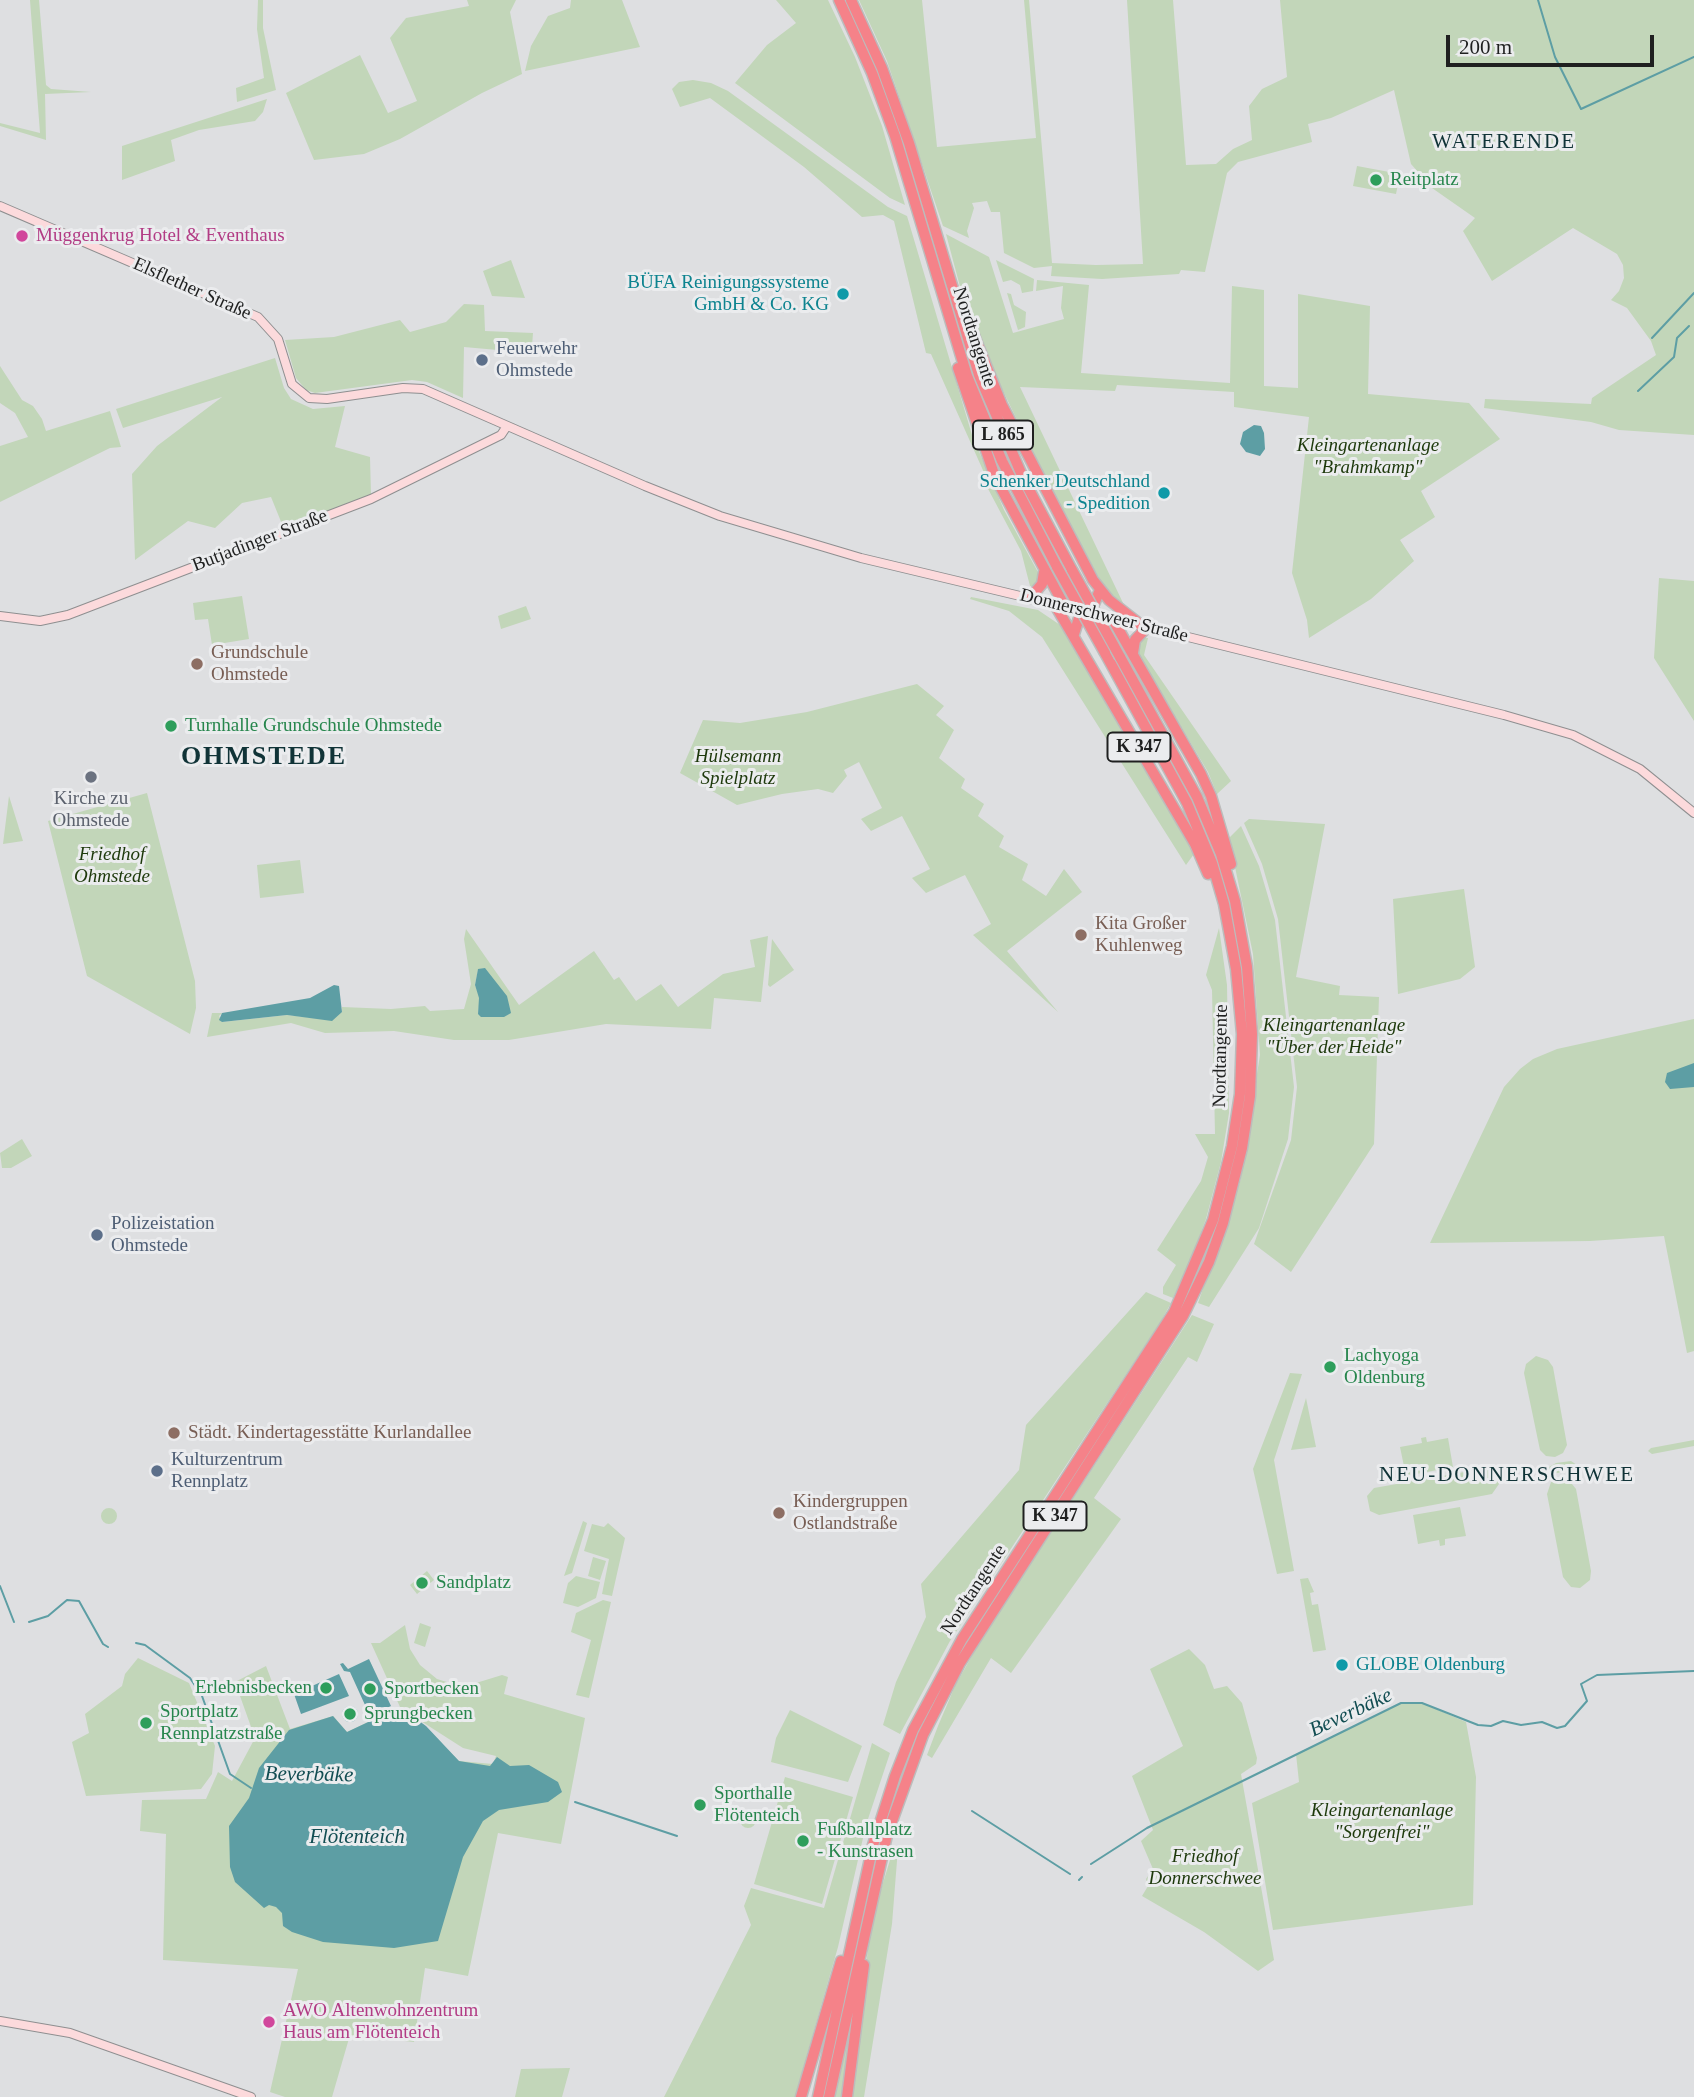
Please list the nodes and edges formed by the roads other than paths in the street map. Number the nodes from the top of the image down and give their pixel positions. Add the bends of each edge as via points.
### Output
1 (839, 0) edge
2 (851, 0) edge
3 (0, 206) edge
4 (942, 276) junction
5 (507, 426) junction
6 (1057, 566) joint
7 (1072, 570) joint
8 (1044, 572) junction
9 (1100, 590) junction
10 (1030, 598) junction
11 (1060, 606) junction
12 (1086, 611) junction
13 (0, 616) edge
14 (1112, 618) junction
15 (1144, 626) junction
16 (1074, 634) junction
17 (1133, 653) junction
18 (1694, 813) edge
19 (1216, 826) junction
20 (1199, 841) junction
21 (1229, 902) junction
22 (903, 1769) junction
23 (865, 1927) junction
24 (850, 1947) junction
25 (0, 2021) edge
26 (251, 2097) edge
27 (801, 2097) edge
28 (818, 2097) edge
29 (829, 2097) edge
30 (847, 2097) edge

1 - 4 highway, Nordtangente / L 865 via 884,105 921,226
2 - 4 highway, Nordtangente via 895,103 936,232
3 - 5 main road, Elsflether Straße via 258,317 278,339 292,384 309,398 423,389
4 - 6 highway, Nordtangente / L 865 via 984,419
4 - 7 highway, Nordtangente / L 865 via 1002,432
4 - 8 highway via 941,312 983,449
4 - 9 highway via 1007,416
5 - 10 main road, Donnerschweer Straße via 645,486 775,534
5 - 13 main road, Butjadinger Straße via 501,435 371,499 80,610 40,621
6 - 20 highway, Nordtangente / K 347, bridge via 1154,740
7 - 19 highway, Nordtangente / K 347, bridge
8 - 10 highway via 1042,584
8 - 11 highway
9 - 12 highway
9 - 15 highway
10 - 11 main road, Donnerschweer Straße
11 - 12 main road, Donnerschweer Straße
11 - 16 highway, K 347
12 - 14 main road, Donnerschweer Straße
12 - 16 highway
14 - 15 main road, Donnerschweer Straße
14 - 17 highway, K 347
15 - 17 highway
15 - 18 main road, Donnerschweer Straße via 1573,735 1640,769
16 - 20 highway, K 347
17 - 19 highway, K 347 via 1201,774
19 - 21 highway, Nordtangente / K 347 via 1224,851
20 - 21 highway, Nordtangente / K 347
21 - 22 highway, Nordtangente / K 347 via 1240,1003 1240,1094 1224,1184 1190,1292 962,1639
22 - 23 highway, Nordtangente / K 347
22 - 24 highway, Nordtangente / K 347 via 873,1845
23 - 29 highway, Nordtangente / K 347
23 - 30 highway, K 347 via 867,1947
24 - 27 highway, K 347 via 840,1964
24 - 28 highway, Nordtangente / K 347
25 - 26 main road via 81,2036

